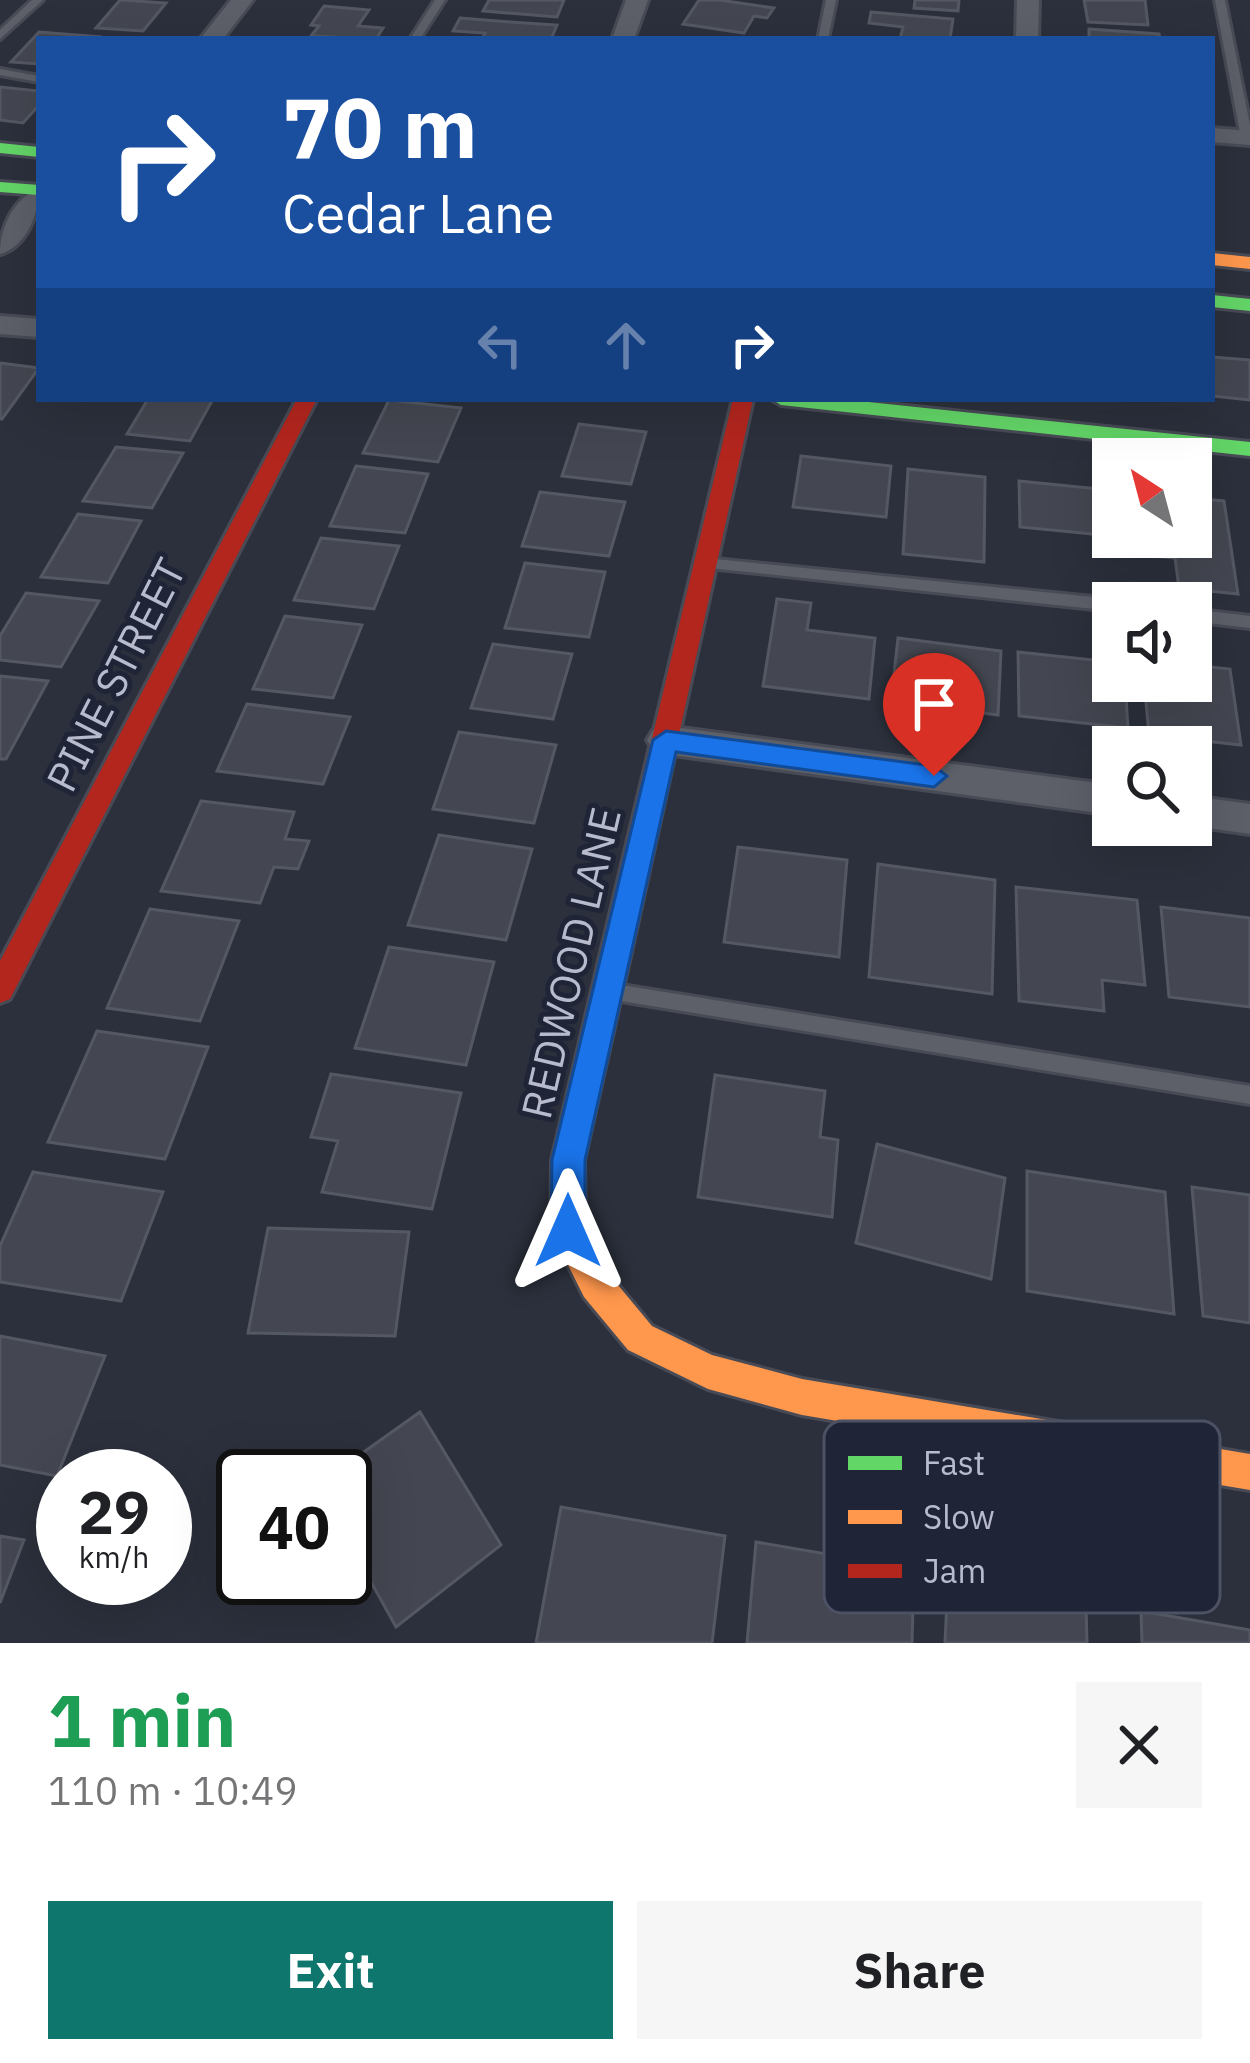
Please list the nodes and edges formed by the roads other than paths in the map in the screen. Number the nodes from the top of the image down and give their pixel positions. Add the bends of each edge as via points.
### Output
1 (38, 0) edge
2 (242, 0) edge
3 (440, 0) edge
4 (637, 0) edge
5 (831, 0) edge
6 (1028, 0) edge
7 (1220, 0) edge
8 (219, 32) edge
9 (0, 36) edge
10 (418, 36) edge
11 (623, 36) edge
12 (824, 36) edge
13 (1027, 36) edge
14 (0, 73) edge
15 (36, 79) edge
16 (1215, 135) edge
17 (1248, 138) edge
18 (0, 148) edge
19 (36, 152) edge
20 (0, 187) edge
21 (36, 193) edge
22 (36, 198) edge
23 (0, 246) edge
24 (1215, 259) edge
25 (1250, 263) edge
26 (1215, 301) edge
27 (1250, 305) edge
28 (0, 325) edge
29 (36, 328) edge
30 (305, 402) edge
31 (742, 402) edge
32 (810, 402) edge
33 (1250, 449) edge
34 (705, 563) junction
35 (1092, 603) edge
36 (1212, 617) edge
37 (1250, 622) edge
38 (666, 740) junction
39 (1092, 797) edge
40 (1212, 813) edge
41 (1250, 818) edge
42 (0, 990) edge
43 (608, 991) junction
44 (1250, 1094) edge
45 (945, 1421) edge
46 (1220, 1467) edge
47 (1250, 1472) edge

1 - 9 lane
2 - 8 street
3 - 10 lane
4 - 11 street
5 - 12 lane
6 - 13 street
7 - 17 lane
14 - 15 lane
16 - 17 street
18 - 19 street
20 - 21 street
22 - 23 street
24 - 25 street
26 - 27 street
28 - 29 street
30 - 42 street, PINE STREET
31 - 34 street, REDWOOD LANE
32 - 33 street
34 - 35 lane
34 - 38 street, REDWOOD LANE
36 - 37 lane
38 - 39 street
38 - 43 street, REDWOOD LANE
40 - 41 street
43 - 44 lane
43 - 45 street, REDWOOD LANE via 568,1160 568,1231 596,1285 640,1338 708,1371 802,1397
46 - 47 street, REDWOOD LANE

